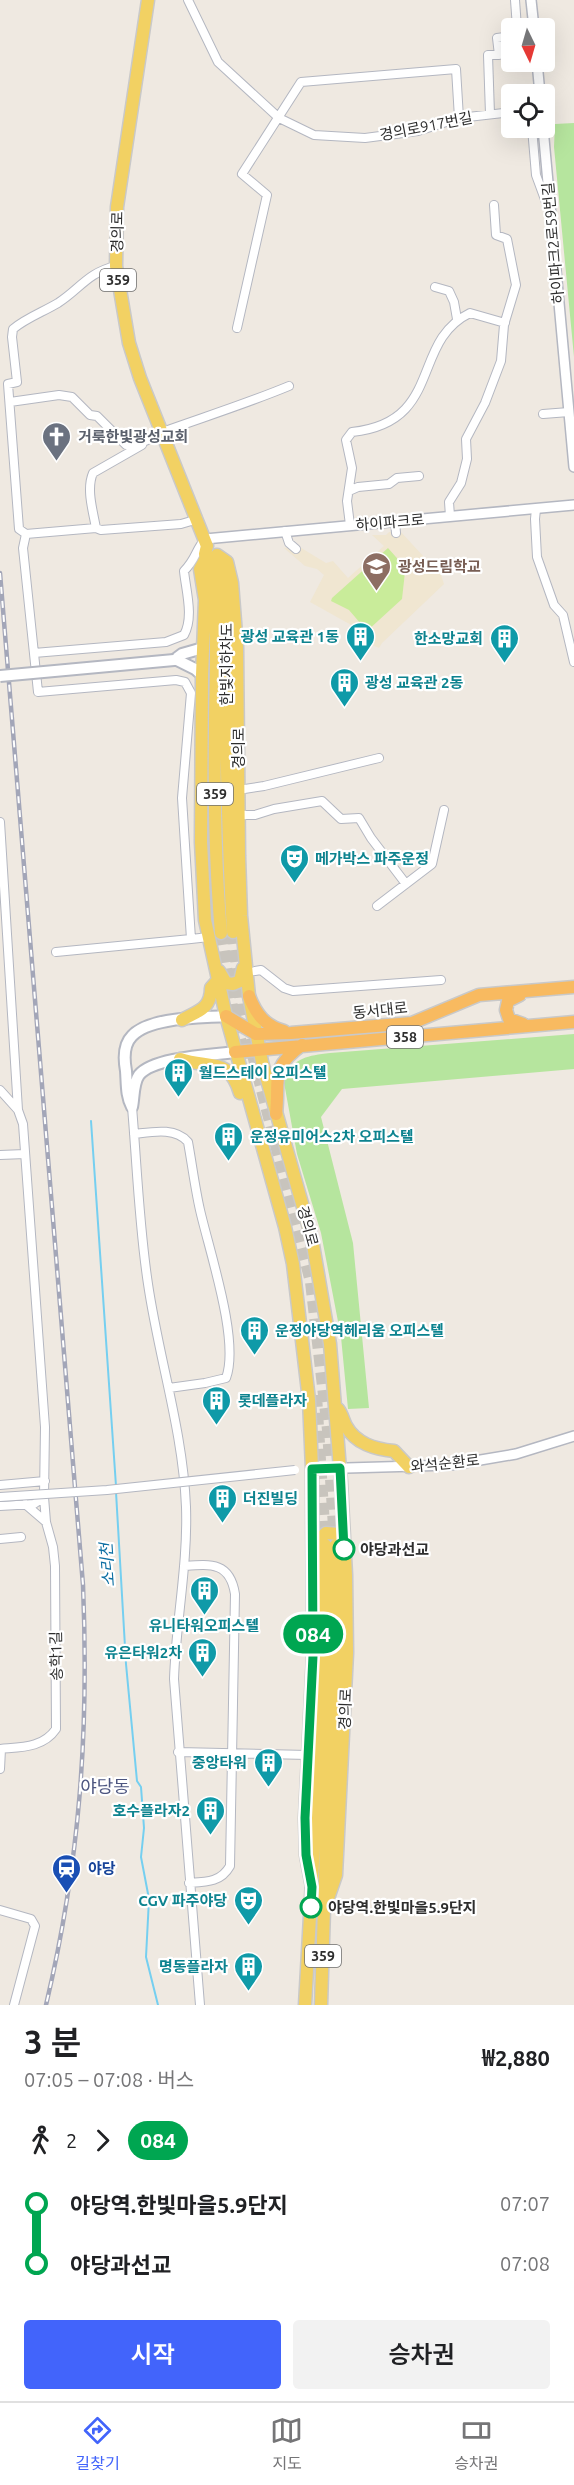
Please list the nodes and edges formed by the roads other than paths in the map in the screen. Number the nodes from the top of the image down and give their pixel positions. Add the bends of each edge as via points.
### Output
1 (148, 0) edge
2 (188, 0) edge
3 (516, 0) edge
4 (531, 0) edge
5 (517, 18) edge
6 (533, 18) edge
7 (501, 37) edge
8 (501, 113) edge
9 (490, 114) junction
10 (279, 118) junction
11 (459, 118) junction
12 (533, 138) edge
13 (544, 138) edge
14 (494, 205) dead end
15 (551, 215) junction
16 (116, 266) junction
17 (435, 287) dead end
18 (457, 319) junction
19 (505, 323) junction
20 (237, 328) dead end
21 (289, 386) dead end
22 (10, 402) junction
23 (569, 412) junction
24 (543, 414) dead end
25 (161, 432) junction
26 (143, 444) junction
27 (574, 467) edge
28 (419, 476) dead end
29 (349, 491) junction
30 (574, 505) edge
31 (536, 509) junction
32 (450, 516) junction
33 (198, 519) junction
34 (395, 521) junction
35 (350, 525) junction
36 (96, 528) junction
37 (285, 531) junction
38 (396, 532) dead end
39 (26, 534) junction
40 (296, 549) dead end
41 (209, 550) junction
42 (203, 648) junction
43 (34, 653) junction
44 (176, 660) junction
45 (574, 662) edge
46 (202, 675) junction
47 (0, 676) edge
48 (379, 758) dead end
49 (238, 790) junction
50 (444, 810) dead end
51 (238, 815) junction
52 (0, 822) edge
53 (406, 884) junction
54 (378, 906) dead end
55 (3, 930) edge
56 (221, 934) junction
57 (191, 939) junction
58 (56, 952) dead end
59 (250, 968) junction
60 (217, 974) junction
61 (441, 980) dead end
62 (574, 987) edge
63 (542, 990) junction
64 (249, 996) junction
65 (226, 1016) junction
66 (182, 1020) junction
67 (574, 1022) edge
68 (544, 1025) junction
69 (291, 1033) junction
70 (256, 1034) junction
71 (303, 1045) junction
72 (259, 1049) junction
73 (235, 1052) junction
74 (180, 1059) junction
75 (0, 1090) edge
76 (132, 1107) junction
77 (18, 1110) junction
78 (276, 1114) junction
79 (254, 1117) junction
80 (134, 1134) junction
81 (25, 1154) junction
82 (0, 1155) edge
83 (170, 1388) junction
84 (334, 1402) junction
85 (574, 1436) edge
86 (409, 1467) junction
87 (340, 1468) junction
88 (312, 1469) junction
89 (45, 1480) junction
90 (0, 1485) edge
91 (0, 1497) edge
92 (44, 1497) junction
93 (25, 1504) junction
94 (0, 1506) edge
95 (46, 1522) junction
96 (21, 1537) dead end
97 (0, 1539) edge
98 (329, 1543) junction
99 (184, 1566) junction
100 (0, 1749) edge
101 (178, 1752) junction
102 (233, 1752) junction
103 (308, 1755) junction
104 (0, 1769) edge
105 (189, 1883) junction
106 (312, 1887) junction
107 (1, 1914) edge
108 (14, 2005) edge
109 (200, 2005) edge
110 (305, 2005) edge
111 (321, 2005) edge

1 - 16 main road, 경의로 / 359 via 117,207
2 - 10 street, 경의로917번길 via 218,62
3 - 5 street
4 - 6 street
7 - 9 street via 497,38 499,55 488,55
8 - 9 street, 경의로917번길
9 - 11 street, 경의로917번길
10 - 11 street, 경의로917번길 via 314,135 365,138 418,131
10 - 11 street via 301,82 456,69
10 - 20 street via 242,174 267,195
12 - 15 street via 536,175
13 - 15 street, 하이파크2로59번길
14 - 19 street via 496,235 507,239 516,285
15 - 23 street, 하이파크2로59번길
16 - 22 street via 89,276 66,297 13,329 16,382 8,384
16 - 25 main road, 경의로 / 359 via 129,343
17 - 18 street via 449,291
18 - 19 street via 470,313
18 - 29 street via 436,347 413,401 382,426 352,432 346,440 352,468
19 - 32 street via 501,361 466,440 467,459 461,483 449,502
21 - 25 street
22 - 26 street via 59,395 72,397 126,445
22 - 39 street via 19,529
23 - 24 street
23 - 27 street, 하이파크2로59번길
25 - 26 street
25 - 33 main road, 경의로 / 359
26 - 36 street via 93,473 90,479
28 - 29 street
29 - 35 street
30 - 31 street, 하이파크로
31 - 32 street, 하이파크로
31 - 45 street via 537,556 554,605 563,615
32 - 34 street, 하이파크로
33 - 36 street via 181,524
33 - 41 main road, 경의로 / 359
34 - 35 street, 하이파크로
34 - 38 street
35 - 37 street, 하이파크로
36 - 39 street
37 - 40 street
37 - 41 street, 하이파크로
39 - 43 street via 23,548
41 - 42 main road, 경의로 via 200,569 205,600
41 - 43 street via 198,547 191,566 184,571 189,615 184,635 166,642
41 - 49 main road, 경의로 via 227,562 235,607
41 - 56 main road, 경의로 / 359 via 215,607 215,822
42 - 44 main road via 182,654
42 - 46 main road, 경의로
43 - 57 street via 38,692 185,682 191,693 182,798
44 - 46 main road
44 - 47 main road, bridge
46 - 56 main road, 경의로 via 201,842 205,920
48 - 49 street
49 - 51 main road, 경의로
50 - 53 street via 432,864
51 - 53 street via 322,801 341,819 359,818
51 - 59 main road, 경의로 via 241,916
52 - 55 street, 송학1길
53 - 54 street
55 - 77 street, 송학1길
56 - 57 street
56 - 60 main road, 경의로
57 - 58 street
59 - 60 main road via 233,984
59 - 61 street via 261,970 293,991
59 - 64 main road, 경의로
60 - 65 main road, 경의로
60 - 66 main road via 207,1005
62 - 63 highway, 동서대로 / 358
63 - 68 highway via 516,995 508,1001 506,1011 509,1019 520,1024
63 - 69 highway, 동서대로 / 358 via 479,995 412,1023
64 - 69 highway via 254,1011 265,1022
64 - 70 main road, 경의로
65 - 66 main road
65 - 70 highway
65 - 73 main road, 경의로
66 - 76 main road via 141,1028 130,1037 124,1060
67 - 68 highway, 동서대로 / 358
68 - 71 highway, 동서대로 / 358
69 - 70 highway, 동서대로 / 358
70 - 72 main road, 경의로
71 - 72 highway, 동서대로 / 358
71 - 78 highway via 281,1064 276,1081
72 - 73 highway, 동서대로 / 358
72 - 78 main road, 경의로
73 - 74 main road
73 - 79 main road, 경의로
74 - 76 main road via 160,1063 139,1074
74 - 79 main road via 226,1069 233,1076 244,1108
75 - 77 street
76 - 80 street
77 - 81 street, 송학1길
78 - 84 main road, 경의로 via 312,1239 330,1344
79 - 88 main road, 경의로 via 293,1263 305,1356
80 - 83 street via 147,1282
80 - 83 street via 182,1134 188,1142 199,1209 224,1306 231,1367 226,1378
81 - 82 street
81 - 89 street, 송학1길 via 45,1427
83 - 99 street via 186,1508
84 - 86 main road via 353,1437 371,1447 394,1451
84 - 87 main road, 경의로
85 - 86 street, 와석순환로 via 516,1454 451,1465
86 - 87 street, 와석순환로
87 - 88 street, 와석순환로
87 - 98 main road, 경의로
88 - 91 street, bridge
88 - 98 main road, 경의로
89 - 90 street
89 - 92 street, 송학1길
92 - 93 street via 34,1504
92 - 95 street, 송학1길
93 - 94 street
93 - 95 street
95 - 100 street, 송학1길 via 55,1566 56,1729 48,1740 40,1743
96 - 97 street
98 - 103 main road, 경의로 via 313,1656
98 - 106 main road, 경의로 / 359
98 - 111 main road, 경의로 / 359 via 347,1653 336,1875 325,1907
99 - 101 street via 175,1636
99 - 102 street via 210,1564 233,1581
100 - 104 street, 송학1길
101 - 102 street
101 - 105 street
102 - 103 street
102 - 105 street via 230,1866 225,1875 215,1880
103 - 106 main road, 경의로 via 306,1855
105 - 109 street
106 - 110 main road, 경의로 / 359
107 - 108 street via 31,1919 35,1926

